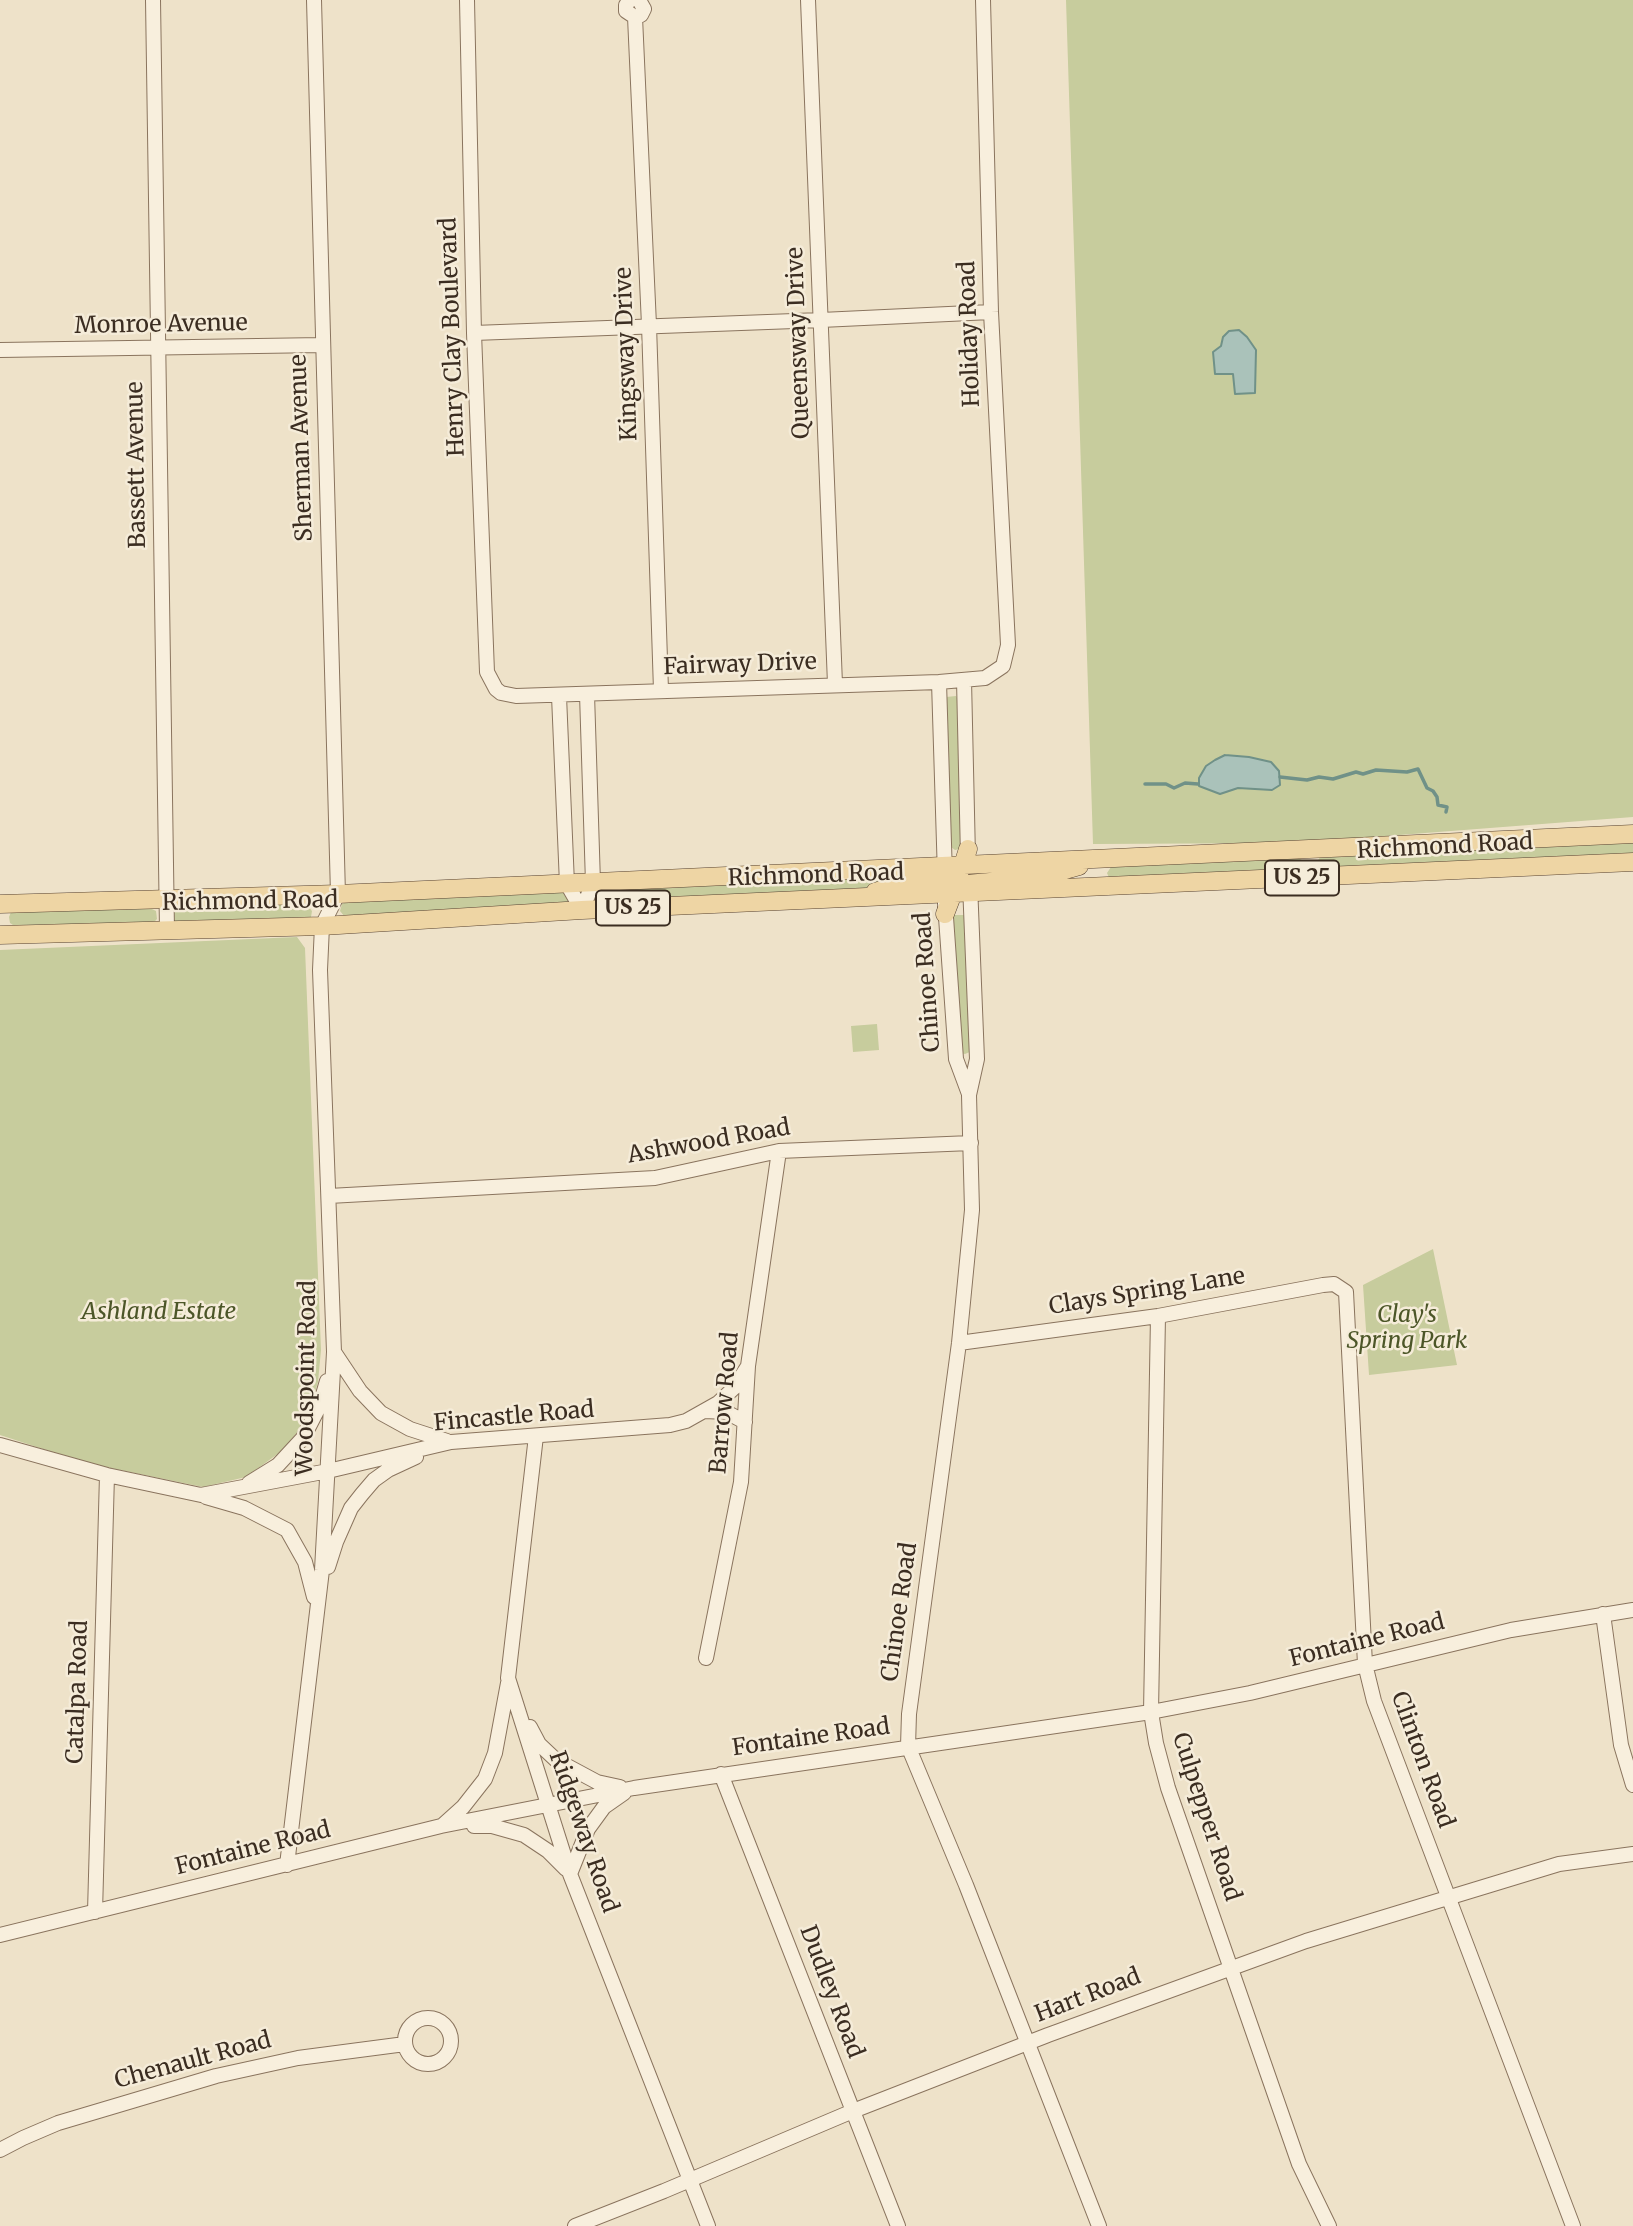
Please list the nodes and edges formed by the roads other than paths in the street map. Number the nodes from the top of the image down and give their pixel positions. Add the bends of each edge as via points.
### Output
1 (153, 0) edge
2 (314, 0) edge
3 (467, 0) edge
4 (630, 0) edge
5 (639, 0) edge
6 (808, 0) edge
7 (983, 0) edge
8 (635, 17) junction
9 (991, 312) junction
10 (821, 320) junction
11 (649, 325) junction
12 (474, 333) junction
13 (322, 345) junction
14 (158, 349) junction
15 (0, 351) edge
16 (1003, 665) joint
17 (486, 672) joint
18 (964, 680) junction
19 (939, 682) junction
20 (835, 684) junction
21 (660, 690) junction
22 (587, 694) junction
23 (559, 696) junction
24 (1633, 834) edge
25 (967, 859) junction
26 (1099, 859) junction
27 (1633, 862) edge
28 (593, 883) junction
29 (567, 884) junction
30 (970, 888) junction
31 (946, 889) junction
32 (338, 894) junction
33 (166, 900) junction
34 (0, 904) edge
35 (582, 910) junction
36 (322, 926) junction
37 (167, 929) junction
38 (0, 935) edge
39 (969, 1095) junction
40 (971, 1143) junction
41 (779, 1150) junction
42 (329, 1196) junction
43 (1340, 1287) joint
44 (1158, 1316) junction
45 (959, 1343) junction
46 (334, 1352) junction
47 (748, 1366) junction
48 (704, 1412) junction
49 (745, 1422) junction
50 (536, 1436) junction
51 (451, 1442) junction
52 (0, 1445) edge
53 (328, 1471) junction
54 (107, 1475) junction
55 (233, 1490) junction
56 (201, 1495) junction
57 (316, 1609) junction
58 (1633, 1610) edge
59 (1603, 1614) junction
60 (706, 1658) dead end
61 (1365, 1664) junction
62 (508, 1678) junction
63 (1151, 1712) junction
64 (908, 1746) junction
65 (721, 1774) junction
66 (1633, 1785) edge
67 (634, 1788) junction
68 (548, 1805) junction
69 (441, 1826) junction
70 (1633, 1853) edge
71 (287, 1865) junction
72 (570, 1874) junction
73 (1449, 1898) junction
74 (95, 1912) junction
75 (0, 1936) edge
76 (1232, 1968) junction
77 (1028, 2043) junction
78 (405, 2044) dead end
79 (853, 2111) junction
80 (0, 2150) edge
81 (690, 2179) junction
82 (575, 2226) edge
83 (708, 2226) edge
84 (898, 2226) edge
85 (1099, 2226) edge
86 (1329, 2226) edge
87 (1573, 2226) edge

1 - 14 street, Bassett Avenue
2 - 13 street, Sherman Avenue
3 - 12 street, Henry Clay Boulevard
4 - 8 street, Kingsway Drive via 626,11
5 - 8 street, Kingsway Drive via 644,9
6 - 10 street, Queensway Drive
7 - 9 street, Holiday Road
8 - 11 street, Kingsway Drive
9 - 10 street
9 - 16 street, Holiday Road via 1008,645
10 - 11 street
10 - 20 street, Queensway Drive
11 - 12 street
11 - 21 street, Kingsway Drive
12 - 17 street, Henry Clay Boulevard
13 - 14 street, Monroe Avenue
13 - 32 street, Sherman Avenue
14 - 15 street, Monroe Avenue
14 - 33 street, Bassett Avenue
16 - 18 street, Fairway Drive via 985,678
17 - 23 street, Fairway Drive via 501,693
18 - 19 street, Fairway Drive
18 - 25 street
19 - 20 street, Fairway Drive
19 - 31 street
20 - 21 street, Fairway Drive
21 - 22 street, Fairway Drive
22 - 23 street, Fairway Drive
22 - 28 street
23 - 29 street
24 - 26 main road, Richmond Road / US 25
25 - 26 main road, Richmond Road / US 25
25 - 30 street, Chinoe Road
25 - 31 main road
26 - 30 main road via 1052,875
27 - 30 main road, Richmond Road / US 25
28 - 29 main road, Richmond Road / US 25
28 - 31 main road, Richmond Road / US 25
28 - 35 street
29 - 32 main road, Richmond Road / US 25
29 - 35 street
30 - 31 main road
30 - 39 street, Chinoe Road via 977,1059
31 - 35 main road, Richmond Road / US 25 via 910,882 845,900
31 - 39 street, Chinoe Road via 956,1059
32 - 33 main road, Richmond Road / US 25
32 - 36 street, Woodspoint Road
33 - 34 main road, Richmond Road / US 25
33 - 37 street, Bassett Avenue
35 - 36 main road, Richmond Road / US 25
36 - 37 main road, Richmond Road / US 25
36 - 42 street, Woodspoint Road
37 - 38 main road, Richmond Road / US 25
39 - 40 street, Chinoe Road
40 - 41 street, Ashwood Road
40 - 45 street, Chinoe Road via 972,1210
41 - 42 street, Ashwood Road via 655,1178
41 - 47 street, Barrow Road
42 - 46 street, Woodspoint Road
43 - 44 street, Clays Spring Lane via 1323,1285
43 - 61 street, Clinton Road via 1346,1292
44 - 45 street, Clays Spring Lane
44 - 63 street, Culpepper Road
45 - 64 street, Chinoe Road
46 - 51 street via 381,1413 410,1429
46 - 53 street, Woodspoint Road
46 - 55 street via 320,1405 303,1438 278,1465
47 - 48 street, Fincastle Road via 734,1388
47 - 49 street, Barrow Road
48 - 49 street via 726,1412
48 - 50 street, Fincastle Road via 655,1428
49 - 60 street, Barrow Road via 741,1482
50 - 51 street, Fincastle Road
50 - 62 street, Ridgeway Road
51 - 53 street, Fincastle Road
51 - 57 street via 388,1470 362,1494 336,1542
52 - 54 street, Fincastle Road
53 - 55 street, Fincastle Road
53 - 57 street, Woodspoint Road
54 - 56 street, Fincastle Road
54 - 74 street, Catalpa Road
55 - 56 street, Fincastle Road
56 - 57 street via 244,1508 290,1534 312,1584
57 - 71 street, Woodspoint Road
58 - 59 street, Fontaine Road
59 - 61 street, Fontaine Road
59 - 66 street via 1621,1745
61 - 63 street, Fontaine Road
61 - 73 street, Clinton Road via 1374,1701
62 - 67 street via 534,1736 556,1760 597,1782
62 - 68 street, Ridgeway Road
62 - 69 street via 495,1753 485,1779
63 - 64 street, Fontaine Road
63 - 76 street, Culpepper Road via 1159,1760
64 - 65 street, Fontaine Road
64 - 77 street, Chinoe Road
65 - 67 street, Fontaine Road
65 - 79 street, Dudley Road
67 - 68 street, Fontaine Road
67 - 72 street via 613,1798 595,1818
68 - 69 street, Fontaine Road
68 - 72 street, Ridgeway Road
69 - 71 street, Fontaine Road
69 - 72 street via 492,1826 524,1835
70 - 73 street, Hart Road via 1559,1864
71 - 74 street, Fontaine Road
72 - 81 street, Ridgeway Road
73 - 76 street, Hart Road
73 - 87 street, Clinton Road
74 - 75 street, Fontaine Road
76 - 77 street, Hart Road
76 - 86 street, Culpepper Road via 1299,2164
77 - 79 street, Hart Road
77 - 85 street, Chinoe Road
78 - 80 street, Chenault Road via 298,2058 216,2076 58,2123
79 - 81 street, Hart Road
79 - 84 street, Dudley Road
81 - 82 street, Hart Road
81 - 83 street, Ridgeway Road

